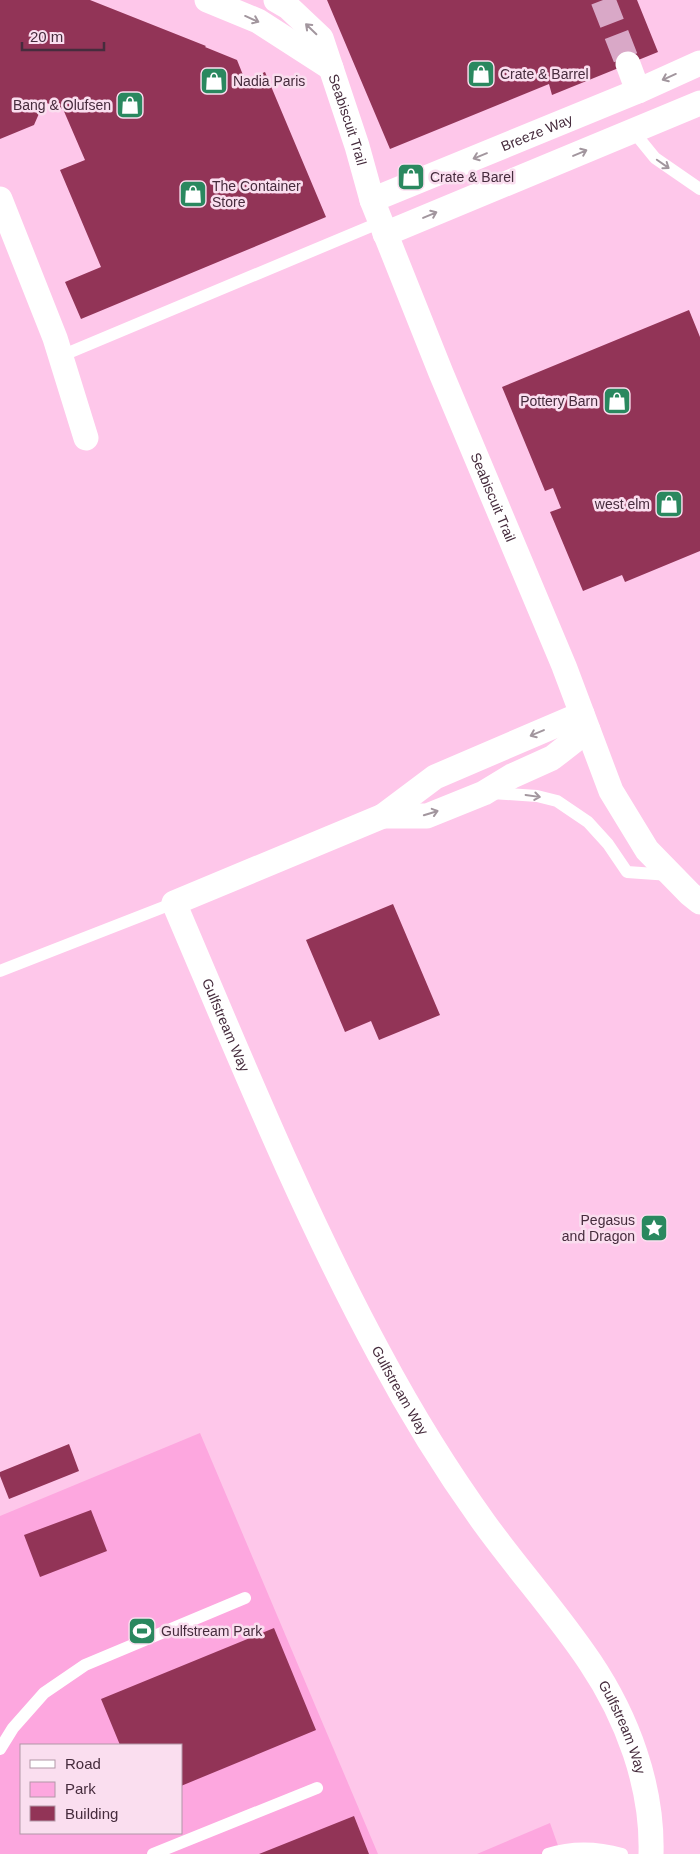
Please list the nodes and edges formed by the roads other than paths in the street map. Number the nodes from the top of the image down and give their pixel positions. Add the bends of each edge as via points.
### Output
1 (207, 0) edge
2 (276, 0) edge
3 (628, 64) tunnel mouth
4 (700, 64) edge
5 (331, 68) junction
6 (638, 91) junction
7 (700, 103) edge
8 (633, 130) junction
9 (700, 189) edge
10 (0, 199) edge
11 (379, 219) junction
12 (61, 356) junction
13 (86, 438) dead end
14 (585, 722) junction
15 (484, 793) junction
16 (383, 816) junction
17 (671, 875) junction
18 (700, 902) edge
19 (174, 903) junction
20 (0, 972) edge
21 (245, 1598) dead end
22 (0, 1749) edge
23 (317, 1788) dead end
24 (153, 1854) edge
25 (548, 1854) edge
26 (622, 1854) edge
27 (651, 1854) edge

1 -> 5 street, Seabiscuit Trail via 258,21
5 -> 2 street, Seabiscuit Trail via 321,38
3 - 6 street
4 -> 6 street, Breeze Way
5 - 11 street, Seabiscuit Trail
6 -> 11 street, Breeze Way
7 - 8 street
8 -> 9 lane via 655,158
11 -> 8 street
10 - 12 street
11 - 12 lane
11 - 14 street, Seabiscuit Trail
12 - 13 street
14 - 15 street via 552,758
14 -> 16 street via 435,777
14 - 17 street, Seabiscuit Trail via 611,791 647,850
16 -> 15 street via 427,816
15 -> 17 lane via 530,795 557,801 588,822 627,872
16 - 19 street
17 - 18 street, Seabiscuit Trail
19 - 20 lane
19 - 27 street, Gulfstream Way via 298,1190 353,1306 386,1366 484,1523 589,1661 607,1690 646,1786 652,1833
21 - 22 lane via 85,1664 44,1693 13,1728
23 - 24 lane
25 - 26 lane via 577,1847

